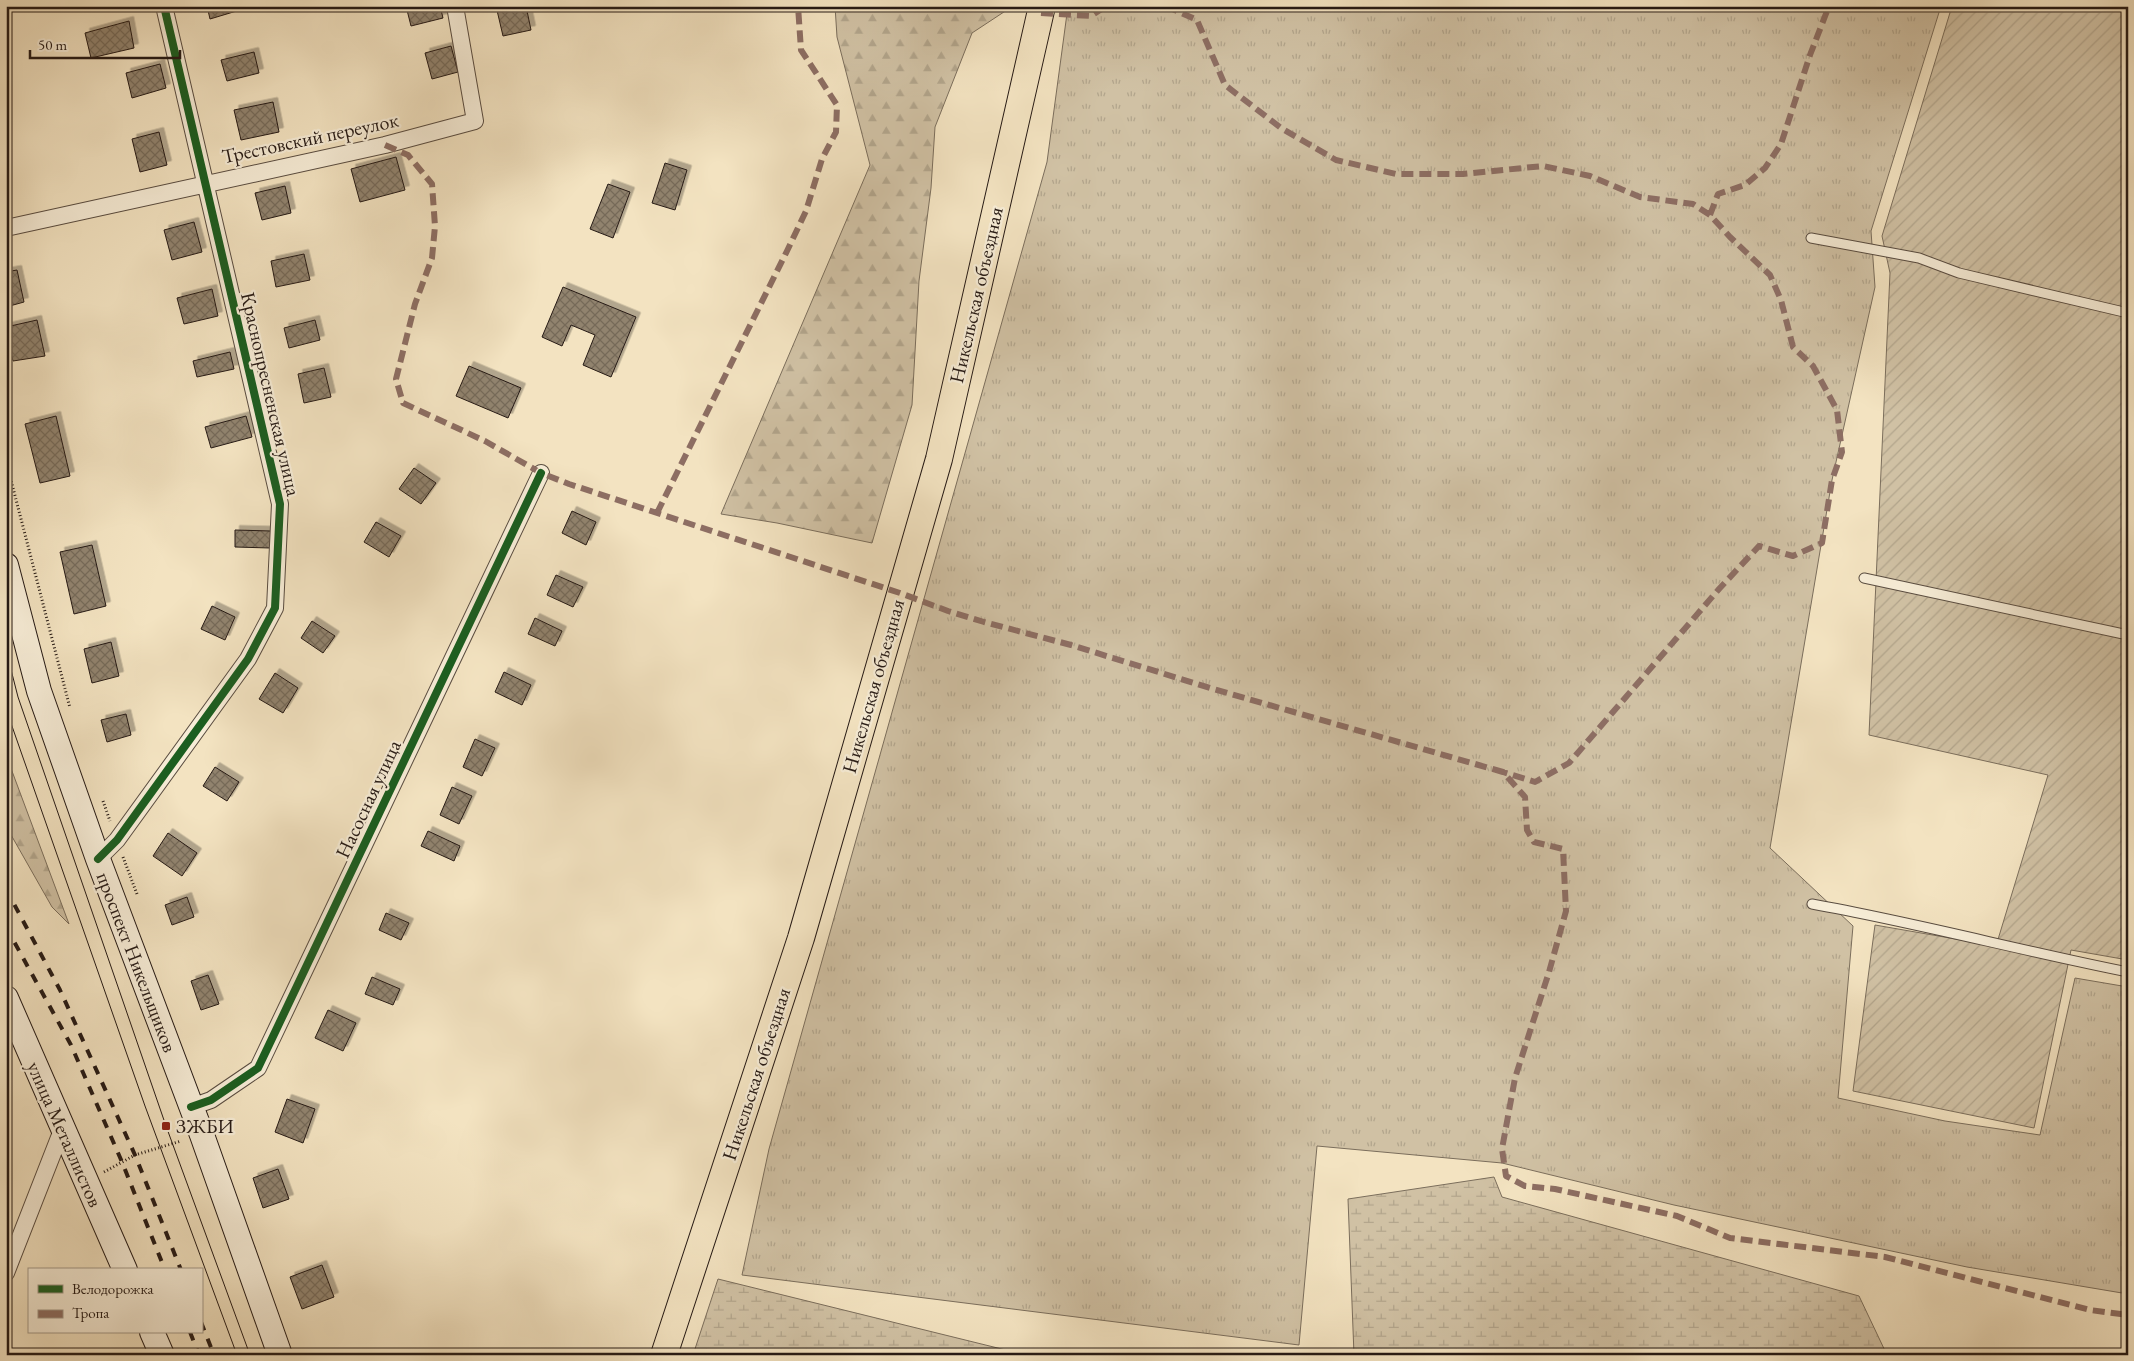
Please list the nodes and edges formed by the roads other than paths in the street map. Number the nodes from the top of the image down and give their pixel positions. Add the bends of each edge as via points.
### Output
1 (164, 6) edge
2 (455, 6) edge
3 (1042, 6) edge
4 (207, 183) junction
5 (6, 228) edge
6 (1812, 238) dead end
7 (2128, 313) edge
8 (541, 473) dead end
9 (6, 565) edge
10 (1864, 578) dead end
11 (2128, 635) edge
12 (98, 859) junction
13 (1812, 904) dead end
14 (2128, 972) edge
15 (6, 998) edge
16 (191, 1107) junction
17 (62, 1130) junction
18 (124, 1268) edge
19 (6, 1273) edge
20 (153, 1334) edge
21 (162, 1355) edge
22 (280, 1355) edge
23 (664, 1355) edge

1 - 4 street, Краснопресненская улица
2 - 4 street, Трестовский переулок via 475,121 385,145
3 - 23 main road, Никельская объездная via 939,459 801,938
4 - 5 street, Трестовский переулок
4 - 12 street, Краснопресненская улица via 280,504 275,608 248,659 117,840
6 - 7 lane via 1919,258 1959,273
8 - 16 street, Насосная улица via 258,1068 211,1100
9 - 12 main road, проспект Никельщиков via 39,691
10 - 11 lane
12 - 16 main road, проспект Никельщиков
13 - 14 lane
15 - 17 main road, улица Металлистов
16 - 22 main road, проспект Никельщиков
17 - 18 main road, улица Металлистов
17 - 19 street
20 - 21 main road

